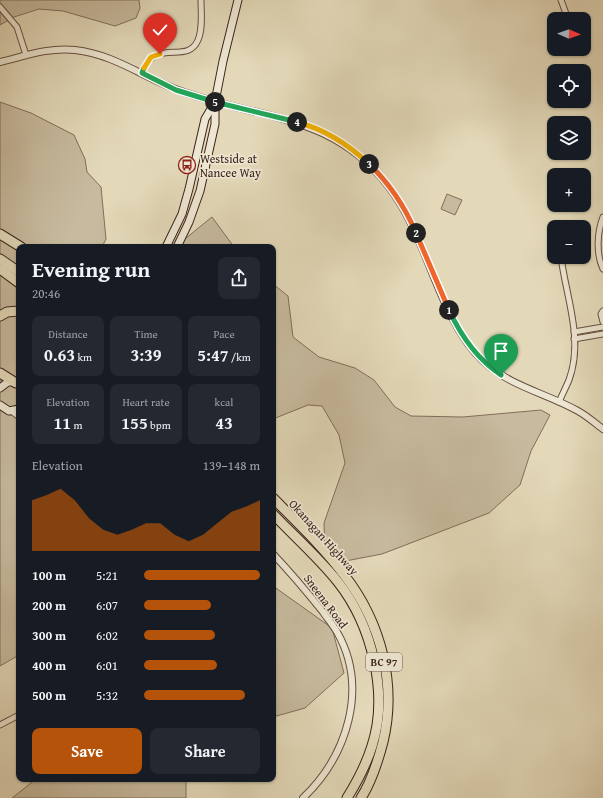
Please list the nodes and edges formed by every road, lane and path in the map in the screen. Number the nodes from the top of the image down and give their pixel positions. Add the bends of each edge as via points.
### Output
1 (201, 0) edge
2 (238, 0) edge
3 (561, 0) edge
4 (0, 7) edge
5 (565, 12) edge
6 (26, 55) junction
7 (0, 62) edge
8 (142, 73) junction
9 (215, 102) junction
10 (603, 217) edge
11 (0, 234) edge
12 (16, 244) edge
13 (167, 244) edge
14 (178, 244) edge
15 (0, 259) edge
16 (562, 264) edge
17 (0, 269) edge
18 (603, 269) edge
19 (16, 270) edge
20 (16, 281) edge
21 (603, 310) edge
22 (16, 311) edge
23 (0, 316) edge
24 (603, 322) edge
25 (603, 327) edge
26 (574, 332) junction
27 (603, 334) edge
28 (574, 339) junction
29 (0, 373) edge
30 (16, 382) edge
31 (16, 383) edge
32 (0, 388) edge
33 (559, 402) junction
34 (7, 409) edge
35 (16, 414) edge
36 (603, 429) edge
37 (276, 496) edge
38 (276, 501) edge
39 (276, 517) edge
40 (276, 522) edge
41 (314, 541) junction
42 (306, 549) junction
43 (276, 557) edge
44 (16, 717) edge
45 (0, 725) edge
46 (303, 798) edge
47 (347, 798) edge
48 (361, 798) edge

1 - 8 street via 199,39 196,43 184,52 155,54 147,60
2 - 9 main road
3 - 5 street
4 - 6 street via 17,27
6 - 7 street
6 - 8 street via 52,50 78,50 102,56
8 - 9 street via 176,90
9 - 13 main road via 205,119 182,214
9 - 14 main road via 215,124 200,191
9 - 33 street via 312,127 361,157 384,180 402,205 455,322 469,345 483,361 501,375
10 - 18 street via 600,224 598,259
11 - 12 highway
15 - 19 highway
16 - 26 street
17 - 20 highway
21 - 24 street
22 - 23 highway
25 - 26 street
26 - 28 street
27 - 28 street
28 - 33 street via 570,379
29 - 30 highway
31 - 32 main road via 8,382
33 - 36 street via 578,411
34 - 35 street
37 - 41 highway
38 - 41 highway, Okanagan Highway / BC 97
39 - 42 highway, Okanagan Highway / BC 97
40 - 42 highway
41 - 48 highway, Okanagan Highway / BC 97 via 346,576 362,602 378,638 387,671 389,705 386,728 377,764
42 - 47 highway, Okanagan Highway / BC 97 via 338,582 354,608 366,632 377,678 378,717 373,745
43 - 46 street, Sneena Road via 302,585 337,631 346,651 352,682 351,717 342,745 321,779
44 - 45 street

